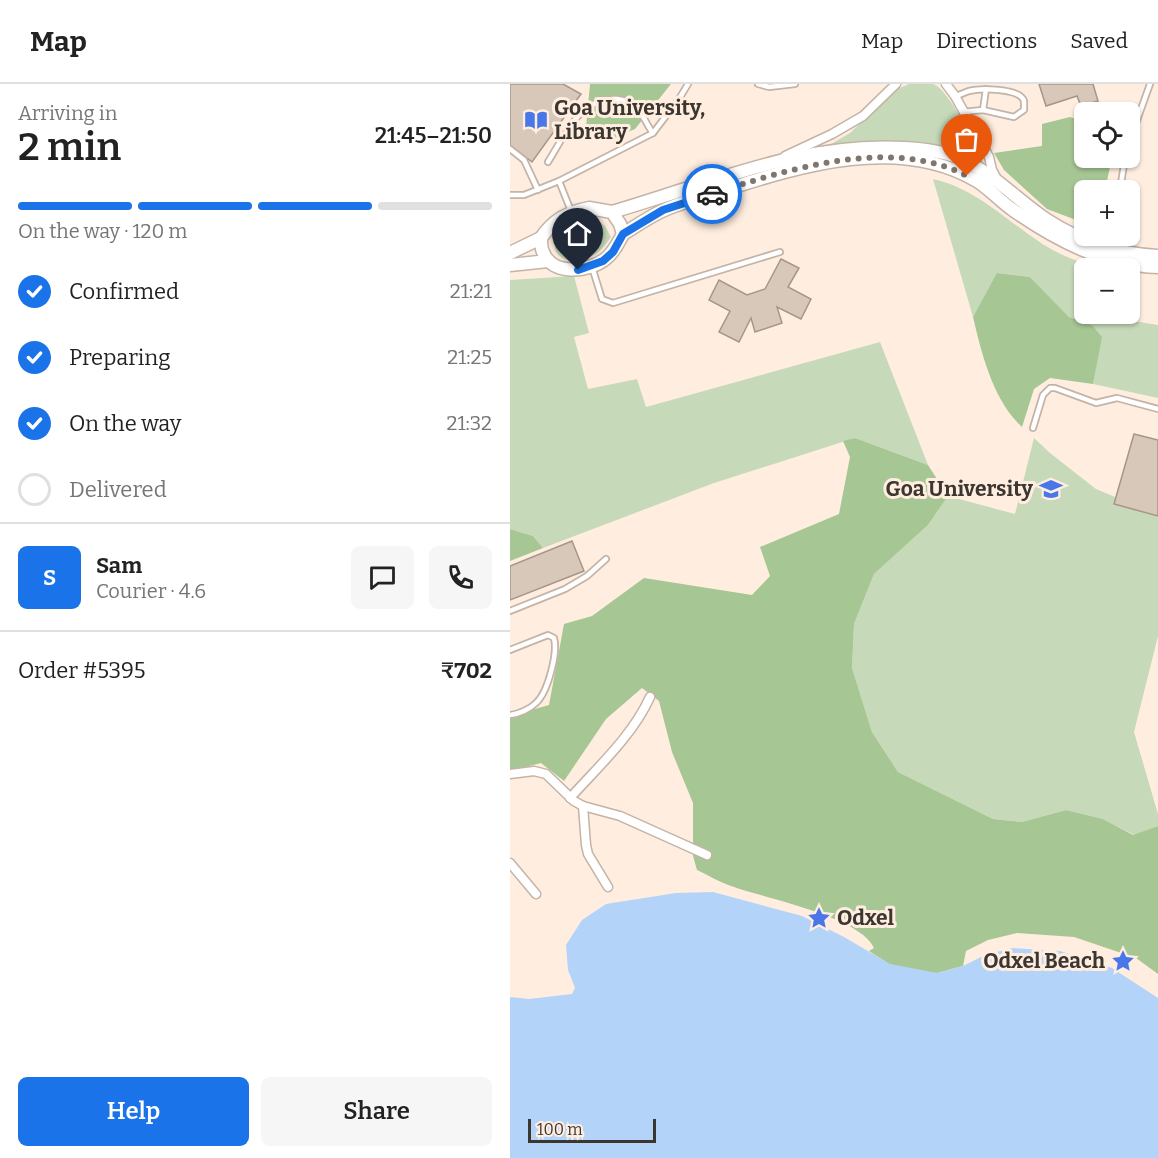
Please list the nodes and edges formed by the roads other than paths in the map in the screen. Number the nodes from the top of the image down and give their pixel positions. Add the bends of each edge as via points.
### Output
1 (688, 84) edge
2 (758, 84) edge
3 (795, 84) edge
4 (896, 84) edge
5 (946, 84) edge
6 (1150, 84) edge
7 (986, 89) junction
8 (955, 96) junction
9 (983, 110) junction
10 (962, 112) junction
11 (1140, 112) edge
12 (653, 133) junction
13 (510, 149) edge
14 (548, 162) dead end
15 (771, 163) junction
16 (559, 181) junction
17 (1001, 184) junction
18 (538, 190) junction
19 (511, 196) edge
20 (572, 211) junction
21 (612, 212) junction
22 (623, 234) junction
23 (541, 238) junction
24 (1114, 246) edge
25 (1114, 249) junction
26 (780, 252) dead end
27 (510, 253) edge
28 (1158, 256) edge
29 (549, 261) junction
30 (510, 265) edge
31 (591, 265) junction
32 (1158, 267) edge
33 (1158, 409) edge
34 (1032, 428) dead end
35 (606, 559) dead end
36 (510, 611) edge
37 (510, 650) edge
38 (650, 697) dead end
39 (510, 716) edge
40 (510, 774) edge
41 (570, 798) junction
42 (583, 806) junction
43 (707, 855) dead end
44 (510, 863) edge
45 (608, 887) dead end
46 (536, 894) dead end

1 - 12 lane
2 - 3 lane
4 - 15 street via 863,116
5 - 8 street
6 - 11 lane
7 - 8 lane
7 - 9 lane
7 - 9 lane via 1021,97 1024,111 1014,117
8 - 10 street
9 - 10 lane
10 - 17 street
12 - 14 lane via 638,109 624,100 594,102 580,112
12 - 16 lane
13 - 18 lane via 524,160
15 - 17 main road via 855,147 921,149 956,157
15 - 21 main road
16 - 18 lane
16 - 20 lane
17 - 25 main road via 1075,236
18 - 19 lane
20 - 21 main road via 589,208
20 - 23 main road via 548,227
21 - 22 main road
22 - 31 main road via 613,252
22 - 32 main road via 663,210 769,176 826,163 889,158 955,169 1070,246 1112,260
23 - 27 main road
23 - 29 main road
24 - 25 lane
25 - 28 main road
26 - 31 lane via 613,303 602,299
29 - 30 main road
29 - 31 main road via 557,267 578,270
33 - 34 lane via 1117,398 1096,403 1050,388 1043,394
35 - 36 lane via 565,588
37 - 39 lane via 548,635 556,643 545,691 536,704
38 - 41 street via 618,744
40 - 41 street via 546,774
41 - 42 street
42 - 43 street via 620,816
42 - 45 street via 588,854
44 - 46 street

